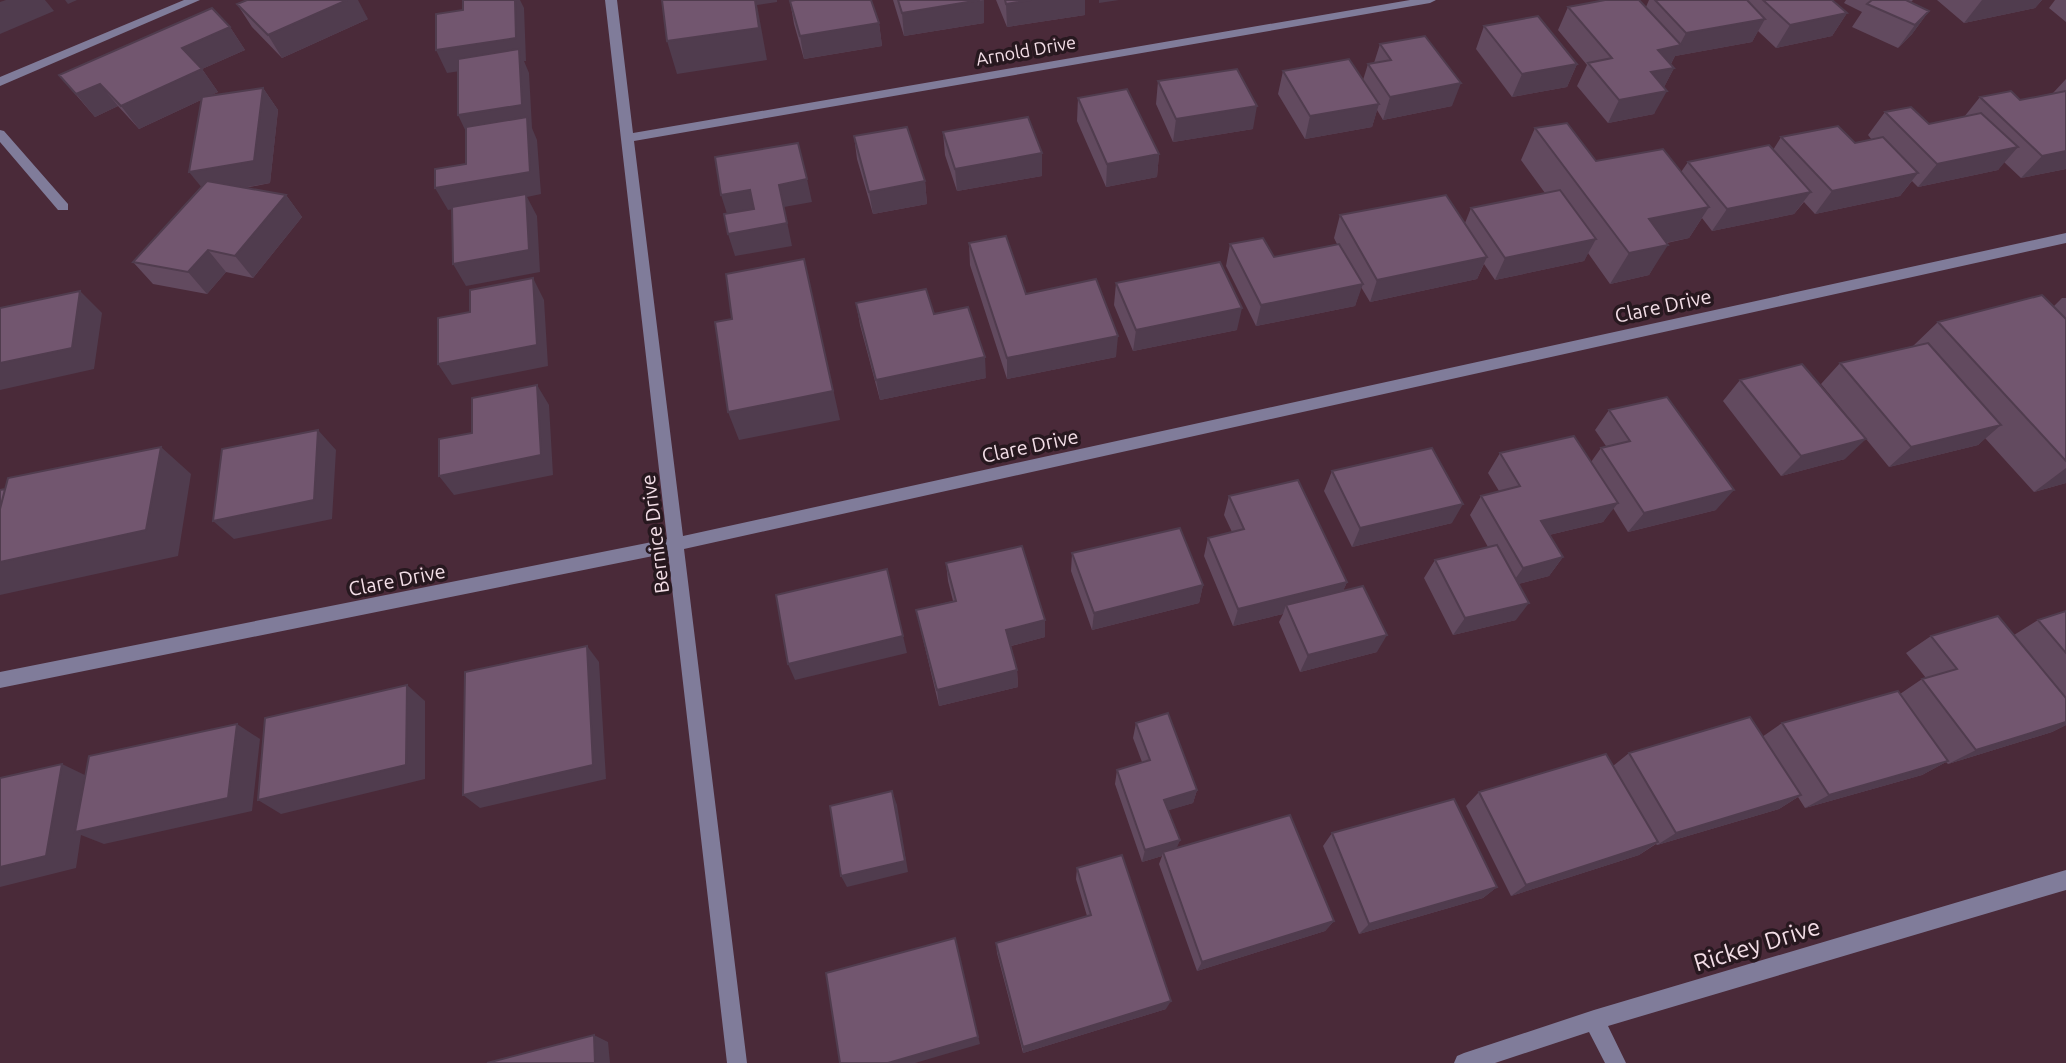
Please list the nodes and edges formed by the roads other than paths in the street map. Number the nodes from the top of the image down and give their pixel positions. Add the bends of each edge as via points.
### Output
1 (194, 0) edge
2 (611, 0) edge
3 (1430, 0) edge
4 (0, 82) edge
5 (0, 134) edge
6 (627, 138) junction
7 (63, 207) dead end
8 (2066, 238) edge
9 (677, 544) junction
10 (0, 680) edge
11 (2066, 880) edge
12 (1594, 1020) junction
13 (737, 1063) edge
14 (1464, 1063) edge
15 (1616, 1063) edge

1 - 4 street
2 - 6 street, Bernice Drive
3 - 6 street, Arnold Drive
5 - 7 street
6 - 9 street, Bernice Drive
8 - 9 street, Clare Drive
9 - 10 street, Clare Drive
9 - 13 street, Bernice Drive
11 - 12 street, Rickey Drive
12 - 14 street, Rickey Drive
12 - 15 street

